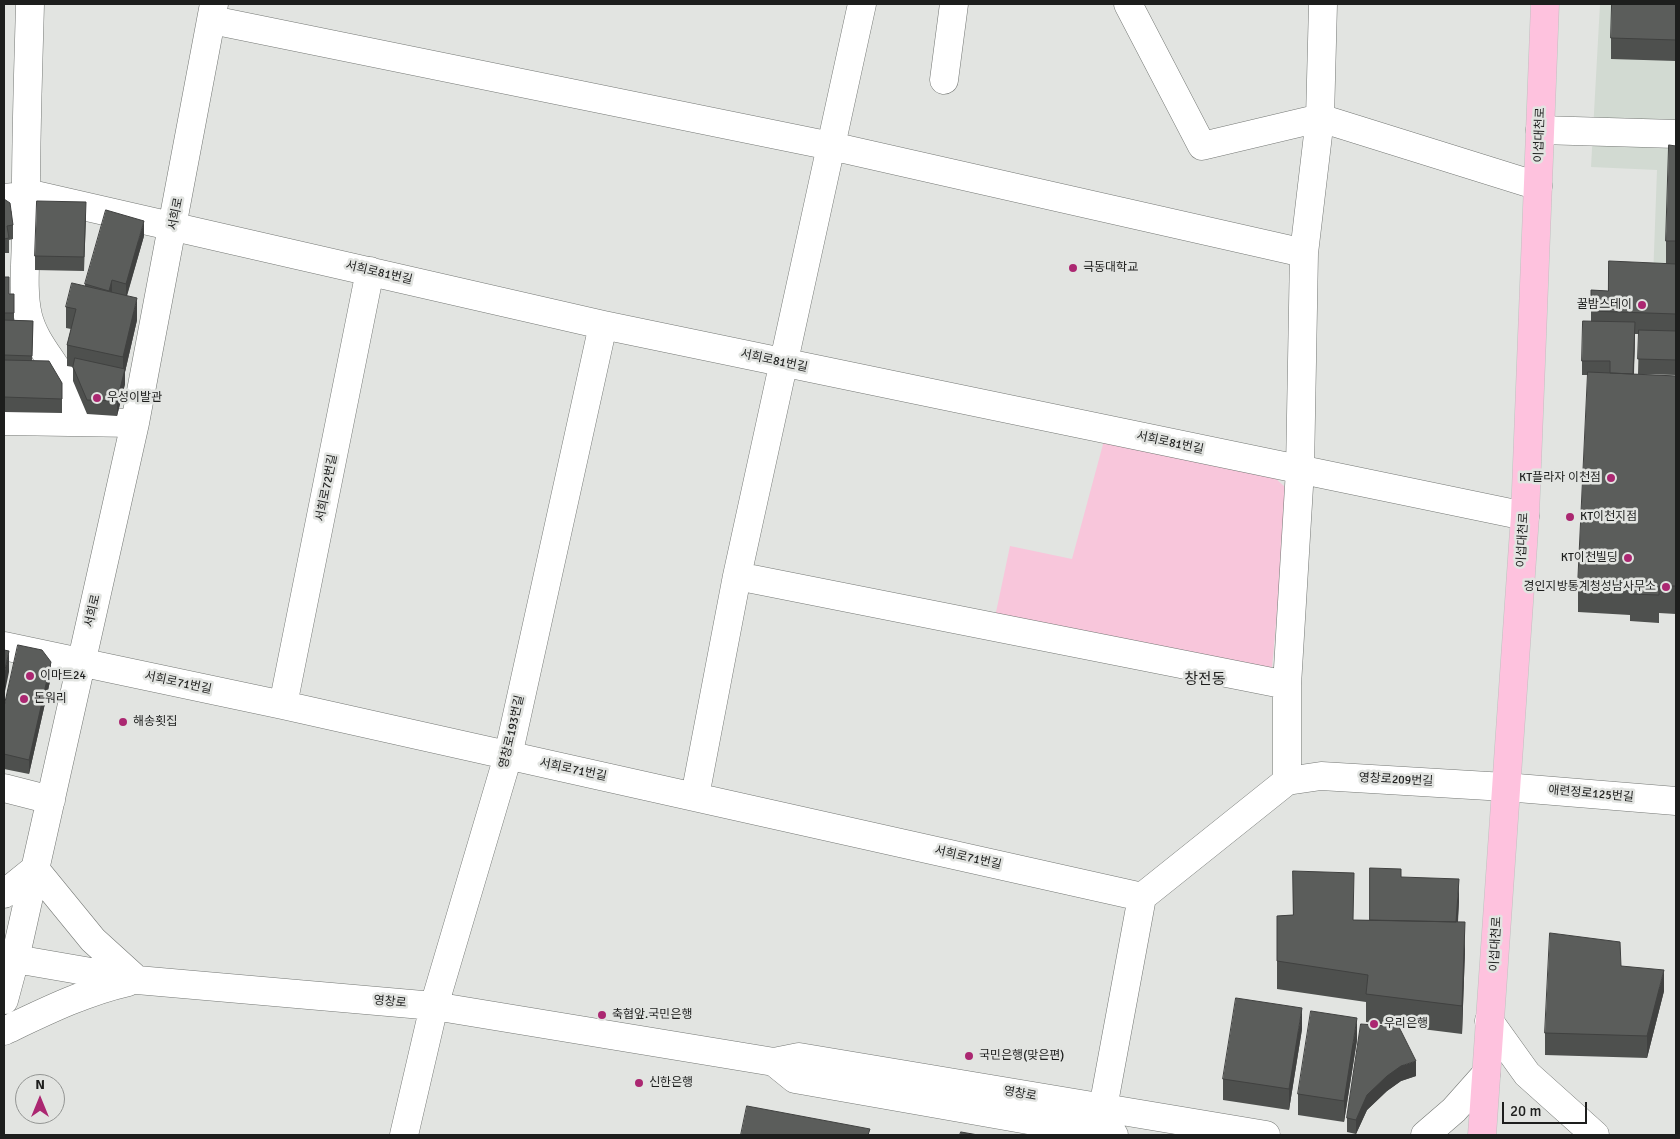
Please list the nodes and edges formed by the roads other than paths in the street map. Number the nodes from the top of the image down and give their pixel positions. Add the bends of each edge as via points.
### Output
1 (30, 4) edge
2 (862, 4) edge
3 (954, 4) edge
4 (1128, 4) edge
5 (1323, 4) edge
6 (1545, 4) edge
7 (213, 12) edge
8 (944, 80) dead end
9 (1320, 118) junction
10 (1540, 130) junction
11 (1676, 134) edge
12 (831, 146) junction
13 (1538, 186) junction
14 (15, 196) edge
15 (173, 228) junction
16 (1304, 254) junction
17 (370, 271) junction
18 (604, 325) junction
19 (783, 363) junction
20 (4, 421) edge
21 (73, 422) junction
22 (135, 423) junction
23 (1300, 470) junction
24 (1525, 516) junction
25 (737, 576) junction
26 (4, 646) edge
27 (81, 663) junction
28 (1287, 685) junction
29 (283, 705) junction
30 (508, 756) junction
31 (1287, 780) junction
32 (1505, 787) junction
33 (4, 788) edge
34 (695, 796) junction
35 (50, 800) junction
36 (1676, 801) edge
37 (35, 869) junction
38 (4, 894) edge
39 (1142, 898) junction
40 (9, 958) edge
41 (136, 980) junction
42 (4, 1000) edge
43 (434, 1006) junction
44 (1489, 1021) junction
45 (4, 1031) edge
46 (1486, 1074) junction
47 (1103, 1128) edge
48 (404, 1135) edge
49 (1266, 1135) edge
50 (1425, 1135) edge
51 (1482, 1135) edge
52 (1595, 1135) edge

1 - 14 street
2 - 12 street
3 - 8 street
4 - 9 street via 1202,146
5 - 9 street
6 - 10 main road, 이섭대천로
7 - 12 street
7 - 15 street, 서희로
9 - 13 street
9 - 16 street
10 - 11 street
10 - 13 main road, 이섭대천로
12 - 16 street
12 - 19 street
13 - 24 main road, 이섭대천로
14 - 15 street, 서희로81번길
14 - 21 street via 28,316 70,391
15 - 17 street, 서희로81번길
15 - 22 street, 서희로
16 - 23 street
17 - 18 street, 서희로81번길
17 - 29 street, 서희로72번길
18 - 19 street, 서희로81번길
18 - 30 street, 영창로193번길
19 - 23 street, 서희로81번길
19 - 25 street
20 - 21 street
21 - 22 street
22 - 27 street, 서희로
23 - 24 street, 서희로81번길
23 - 28 street
24 - 32 main road, 이섭대천로
25 - 28 street
25 - 34 street
26 - 27 street, 서희로71번길
27 - 29 street, 서희로71번길
27 - 35 street, 서희로
28 - 31 street
29 - 30 street, 서희로71번길
30 - 34 street, 서희로71번길
30 - 43 street, 영창로193번길
31 - 32 street, 영창로209번길 via 1321,776
31 - 39 street
32 - 36 street, 애련정로125번길
32 - 44 main road, 이섭대천로
33 - 35 street
34 - 39 street, 서희로71번길
35 - 37 street, 서희로
37 - 38 street
37 - 40 street, 서희로
37 - 41 street via 93,940
39 - 47 street
40 - 41 street, 영창로
40 - 42 street, 서희로
41 - 43 street, 영창로
41 - 45 street via 78,997
43 - 47 street, 영창로 via 774,1062 799,1057
43 - 48 street, 영창로193번길
44 - 46 main road, 이섭대천로
44 - 52 street via 1527,1074
46 - 50 street via 1454,1110
46 - 51 main road, 이섭대천로
47 - 49 street, 영창로

